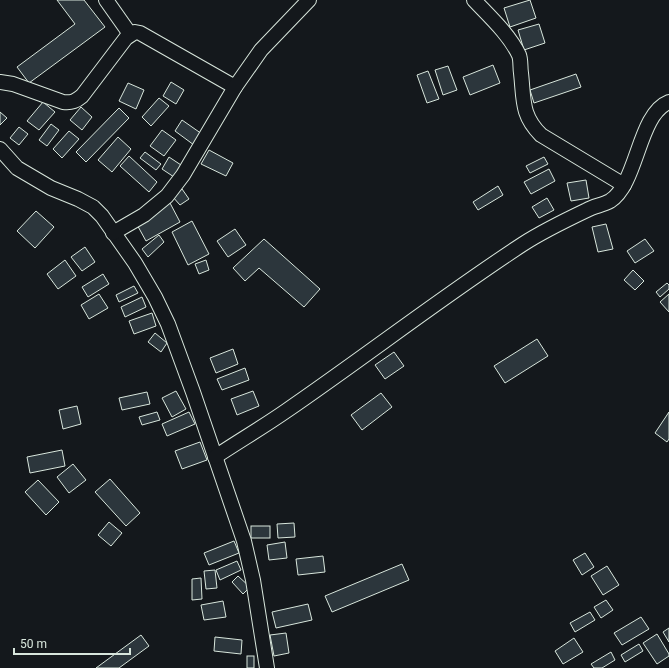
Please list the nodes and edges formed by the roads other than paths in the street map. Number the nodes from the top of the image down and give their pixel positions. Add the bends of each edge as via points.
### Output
1 (106, 0) edge
2 (309, 0) edge
3 (474, 0) edge
4 (130, 34) junction
5 (0, 82) edge
6 (235, 87) junction
7 (669, 102) edge
8 (0, 149) edge
9 (624, 185) junction
10 (113, 233) junction
11 (215, 457) junction
12 (267, 668) edge

1 - 4 street
2 - 6 street via 261,50
3 - 9 street via 511,42 519,56 525,110 533,127 541,135
4 - 5 street via 76,101 63,102 13,84
4 - 6 street via 140,33
6 - 10 street via 187,169 167,196 144,215
7 - 9 street via 655,113
8 - 10 street via 17,168 51,188 78,198 93,207
9 - 11 street via 609,201 581,212 524,243 286,411
10 - 11 street via 135,263 168,324
11 - 12 street via 244,540

